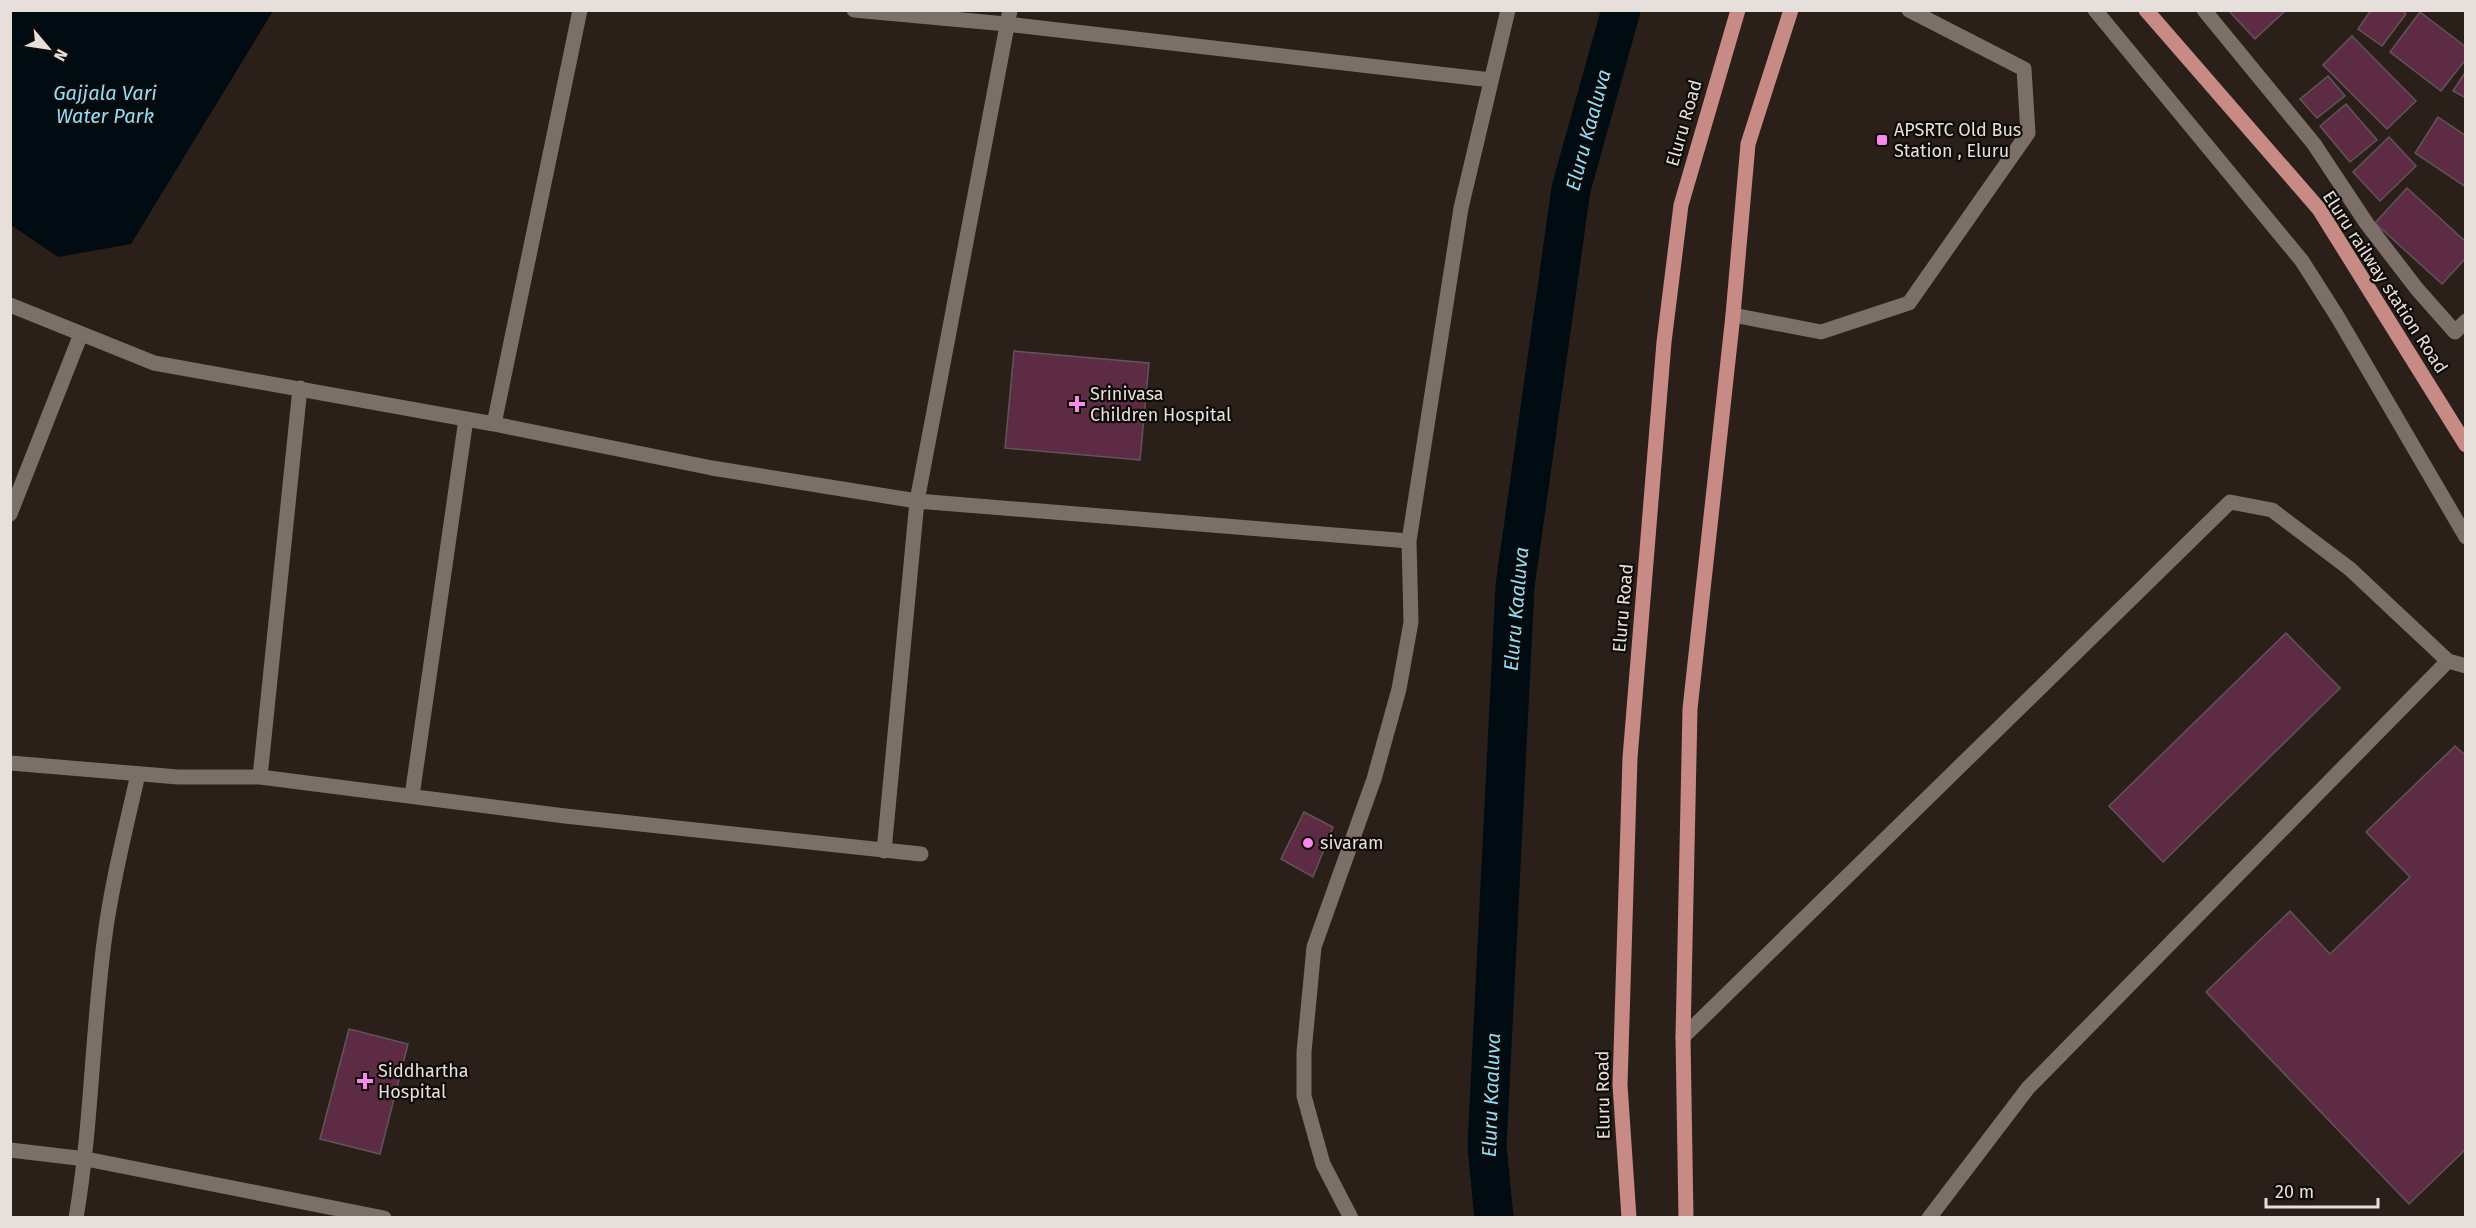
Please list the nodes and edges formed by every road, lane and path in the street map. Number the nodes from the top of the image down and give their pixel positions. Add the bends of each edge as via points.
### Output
1 (580, 10) edge
2 (854, 10) edge
3 (1508, 10) edge
4 (1738, 10) edge
5 (1791, 10) edge
6 (1909, 10) edge
7 (2095, 10) edge
8 (2146, 10) edge
9 (2204, 10) edge
10 (1008, 17) edge
11 (1491, 80) junction
12 (10, 305) edge
13 (1733, 315) junction
14 (2466, 321) edge
15 (81, 334) junction
16 (300, 388) junction
17 (466, 419) junction
18 (494, 424) junction
19 (2466, 445) edge
20 (917, 501) junction
21 (10, 514) edge
22 (2466, 537) edge
23 (1409, 541) junction
24 (2448, 661) junction
25 (2466, 666) edge
26 (10, 763) edge
27 (138, 774) junction
28 (260, 777) junction
29 (412, 796) junction
30 (884, 851) junction
31 (921, 854) dead end
32 (1683, 1037) junction
33 (10, 1150) edge
34 (86, 1160) junction
35 (76, 1218) edge
36 (384, 1218) edge
37 (1351, 1218) edge
38 (1629, 1218) edge
39 (1686, 1218) edge
40 (1929, 1218) edge

1 - 18 street
2 - 10 street
3 - 11 street
4 - 38 main road, Eluru Road via 1681,205 1664,342 1630,758 1620,1085
5 - 13 main road via 1748,144
6 - 13 street via 2024,69 2028,133 1909,303 1821,332
7 - 22 street via 2302,261
8 - 19 main road, Eluru railway station Road via 2319,209
9 - 14 street via 2314,144 2417,290 2455,332
10 - 11 street
10 - 20 street
11 - 23 street via 1461,208
12 - 15 street
13 - 32 main road via 1690,709
15 - 16 street via 154,363
15 - 21 street
16 - 17 street
16 - 28 street
17 - 18 street
17 - 29 street
18 - 20 street via 712,468
20 - 23 street
20 - 30 street
23 - 37 street via 1411,622 1400,689 1374,779 1314,947 1304,1052 1304,1096 1323,1164
24 - 25 street
24 - 32 street via 2350,569 2272,510 2230,502
24 - 40 street via 2028,1088
26 - 27 street
27 - 28 street
27 - 34 street via 105,938
28 - 29 street
29 - 30 street
30 - 31 street
32 - 39 main road
33 - 34 street
34 - 35 street
34 - 36 street

